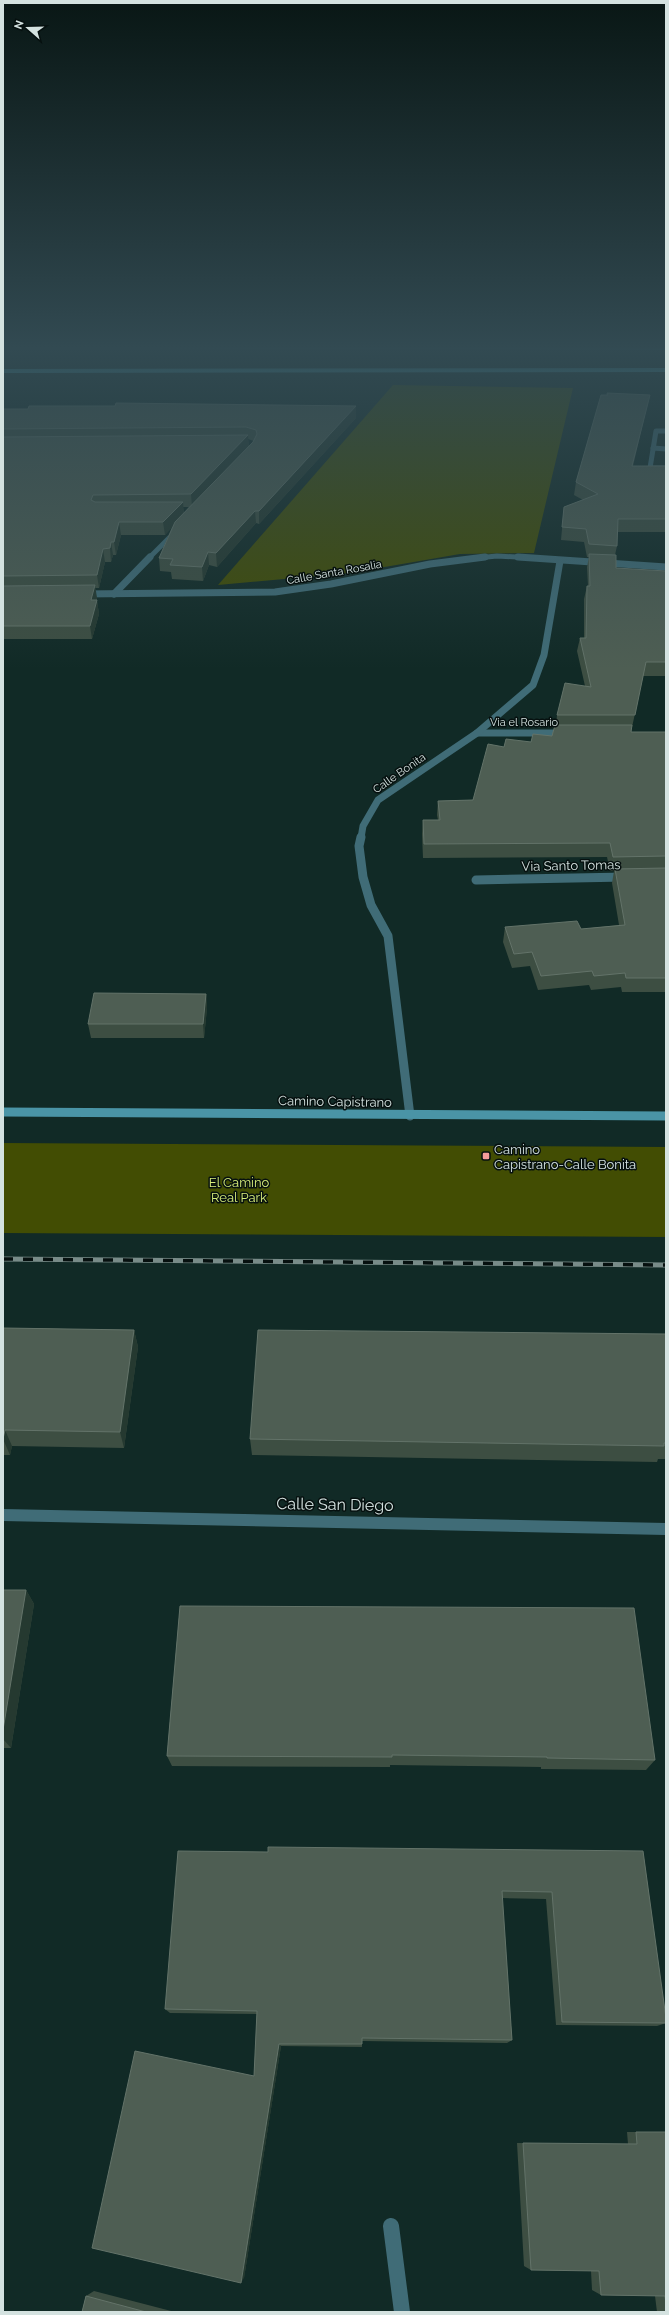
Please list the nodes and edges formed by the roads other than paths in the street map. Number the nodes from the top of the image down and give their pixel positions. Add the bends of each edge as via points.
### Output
1 (652, 453) edge
2 (666, 468) edge
3 (179, 528) edge
4 (560, 561) junction
5 (666, 567) edge
6 (74, 594) edge
7 (114, 594) junction
8 (477, 733) junction
9 (572, 733) edge
10 (636, 876) edge
11 (476, 880) dead end
12 (3, 1112) edge
13 (410, 1116) junction
14 (666, 1116) edge
15 (3, 1514) edge
16 (666, 1529) edge
17 (390, 2226) dead end
18 (402, 2312) edge

1 - 2 street via 650,468
3 - 7 street
4 - 5 street, Calle Santa Rosalia
4 - 7 street, Calle Santa Rosalia via 497,556 445,562 275,592
4 - 8 street, Calle Bonita via 544,655 533,685
6 - 7 street, Calle Santa Rosalia
8 - 9 street, Via el Rosario
8 - 13 street, Calle Bonita via 378,800 363,826 359,846 363,877 371,905 388,936
10 - 11 street, Via Santo Tomas
12 - 13 main road, Camino Capistrano via 231,1112
13 - 14 main road, Camino Capistrano
15 - 16 street, Calle San Diego
17 - 18 street

